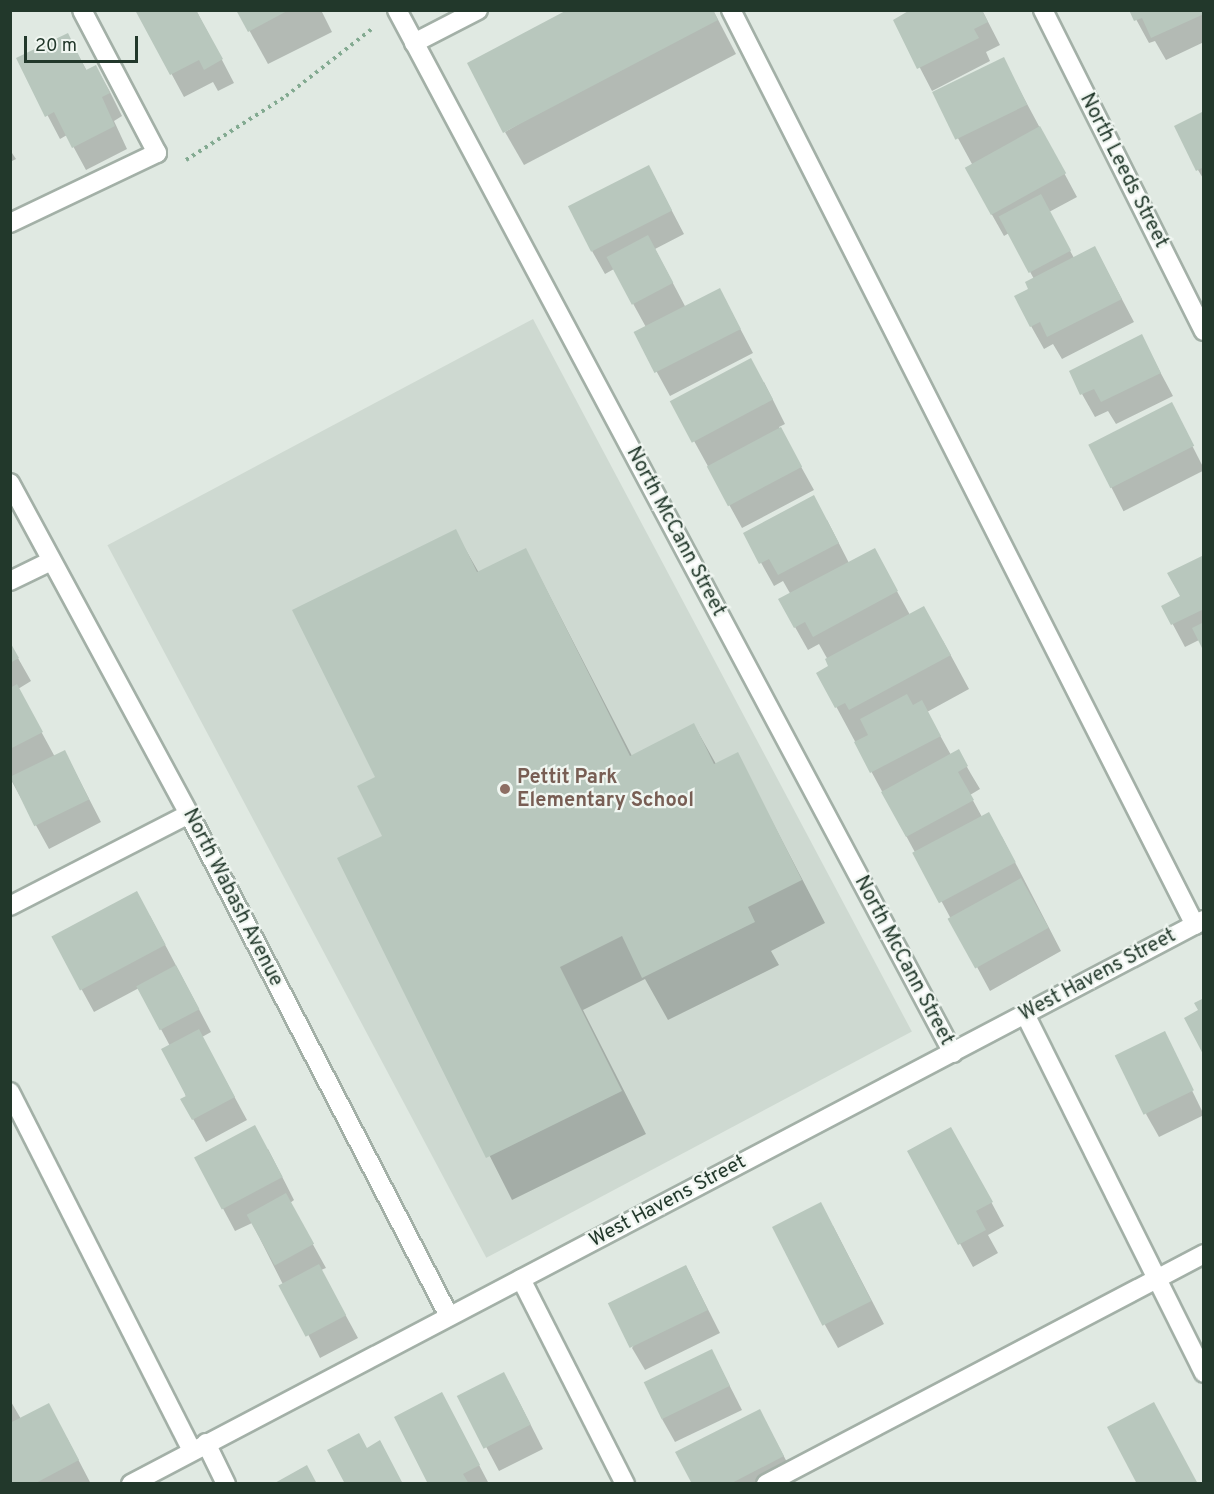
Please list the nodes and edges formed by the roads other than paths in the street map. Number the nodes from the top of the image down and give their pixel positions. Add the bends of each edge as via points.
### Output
1 (82, 10) edge
2 (397, 10) edge
3 (478, 10) edge
4 (731, 10) edge
5 (1043, 10) edge
6 (414, 43) junction
7 (10, 223) edge
8 (1203, 331) edge
9 (10, 483) edge
10 (51, 561) junction
11 (10, 580) edge
12 (189, 814) junction
13 (10, 906) edge
14 (1199, 923) edge
15 (1025, 1014) junction
16 (953, 1053) junction
17 (10, 1092) edge
18 (1203, 1254) edge
19 (1157, 1278) junction
20 (520, 1279) junction
21 (449, 1317) junction
22 (1203, 1373) edge
23 (199, 1447) junction
24 (131, 1484) edge
25 (226, 1484) edge
26 (625, 1484) edge
27 (766, 1484) edge

1 - 7 street via 157,153
2 - 6 street, North McCann Street
3 - 6 street
4 - 14 street
5 - 8 street, North Leeds Street
6 - 16 street, North McCann Street
9 - 10 street, North Wabash Avenue
10 - 11 street
10 - 12 street, North Wabash Avenue
12 - 13 street
12 - 21 street, North Wabash Avenue
14 - 15 street, West Havens Street
15 - 16 street, West Havens Street
15 - 19 street
16 - 20 street, West Havens Street
17 - 23 street
18 - 19 street
19 - 22 street
19 - 27 street via 1069,1328
20 - 21 street, West Havens Street
20 - 26 street
21 - 23 street, West Havens Street
23 - 24 street, West Havens Street
23 - 25 street

